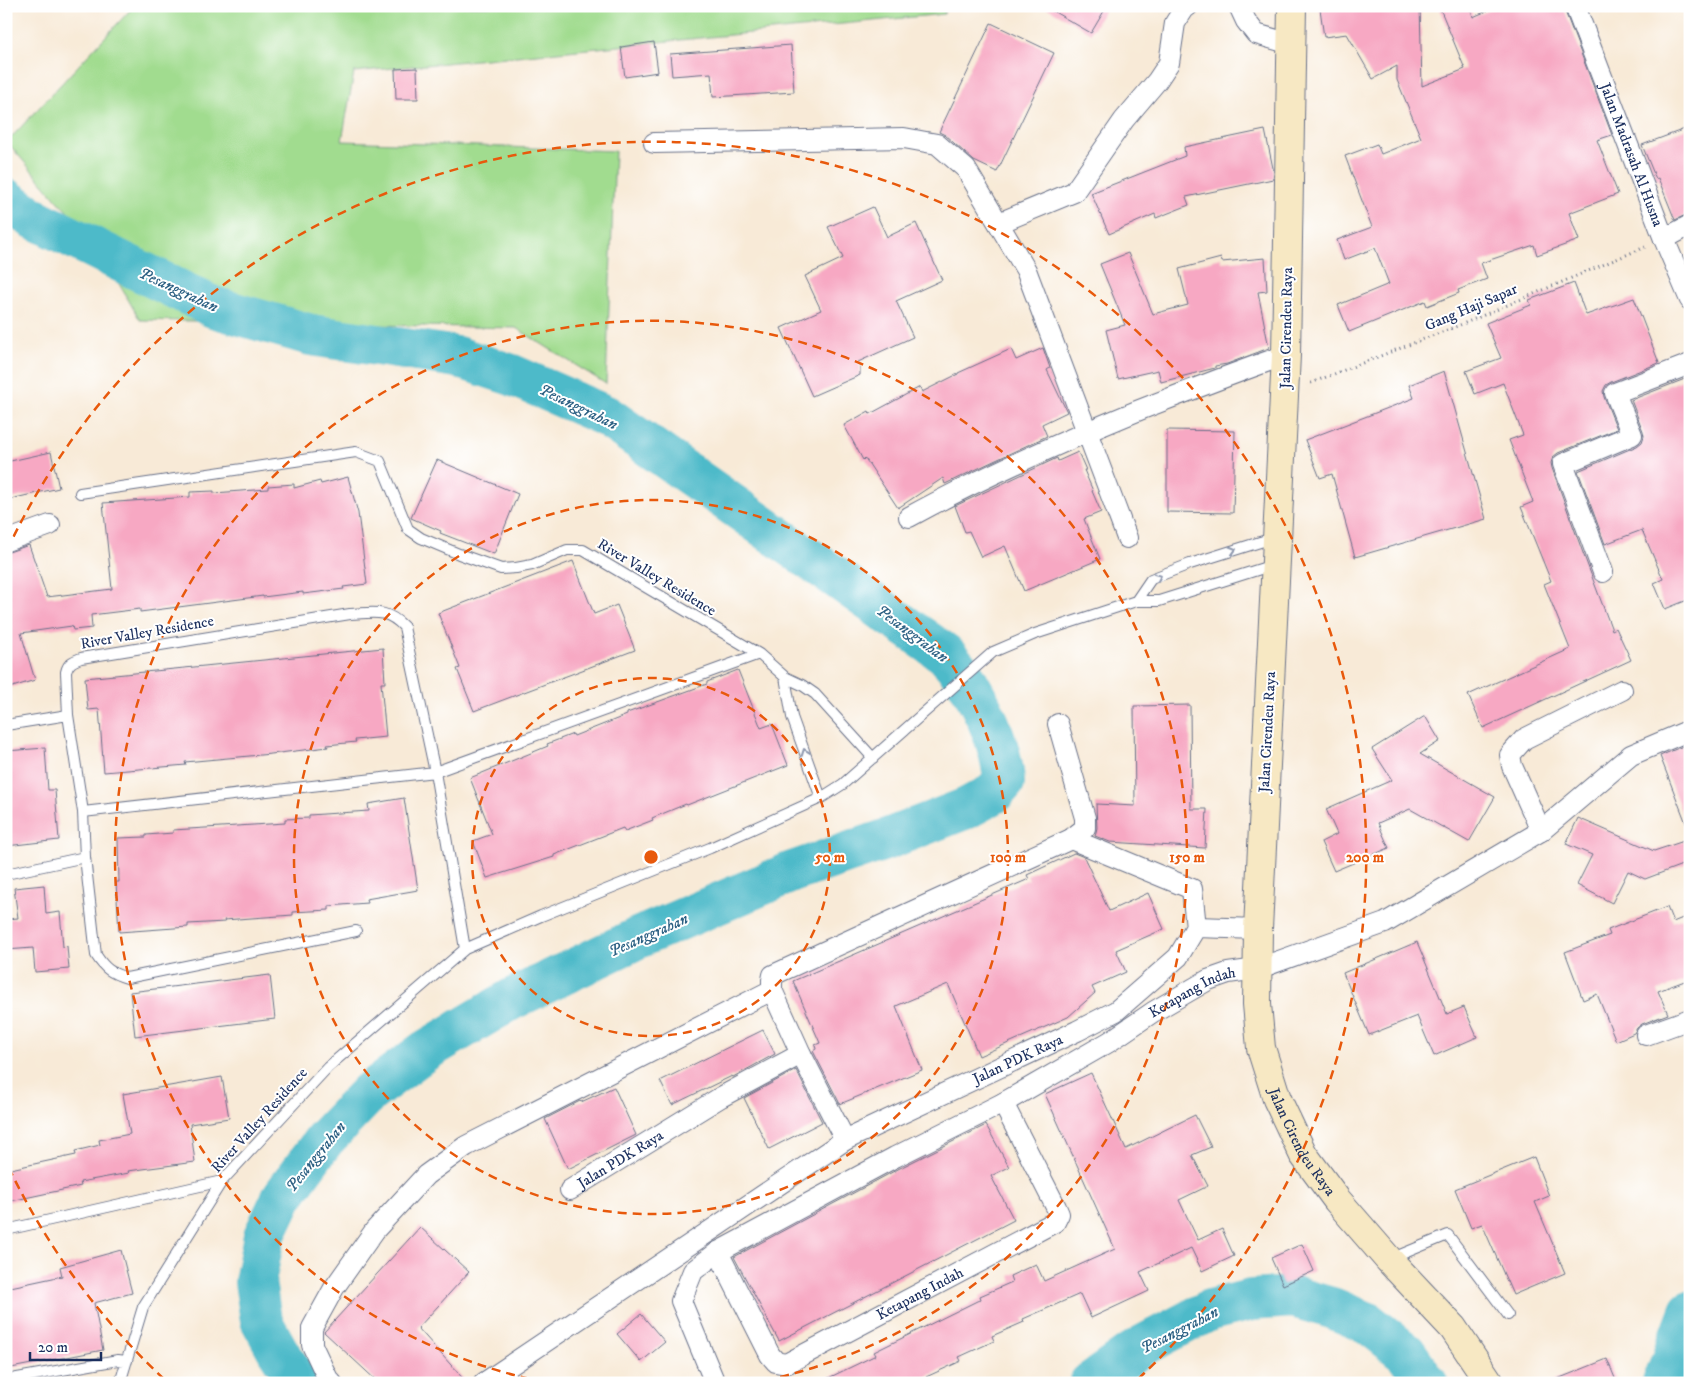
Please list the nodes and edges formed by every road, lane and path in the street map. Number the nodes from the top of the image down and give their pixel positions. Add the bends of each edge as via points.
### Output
1 (1188, 6) edge
2 (1240, 6) edge
3 (1292, 6) edge
4 (1575, 6) edge
5 (1291, 44) junction
6 (654, 143) dead end
7 (999, 223) junction
8 (1690, 225) edge
9 (1664, 239) junction
10 (1690, 300) edge
11 (1286, 356) junction
12 (1690, 364) edge
13 (1285, 393) junction
14 (1086, 432) junction
15 (80, 493) dead end
16 (909, 517) dead end
17 (50, 525) dead end
18 (1277, 537) junction
19 (1127, 538) dead end
20 (6, 541) edge
21 (1275, 564) junction
22 (1603, 572) dead end
23 (1136, 601) junction
24 (759, 654) junction
25 (785, 677) junction
26 (1622, 690) dead end
27 (68, 715) junction
28 (1058, 724) dead end
29 (6, 725) edge
30 (1690, 730) edge
31 (873, 758) junction
32 (435, 772) junction
33 (821, 798) junction
34 (83, 812) junction
35 (1541, 831) junction
36 (1071, 839) junction
37 (85, 856) junction
38 (6, 874) edge
39 (1196, 927) junction
40 (1258, 929) junction
41 (356, 931) dead end
42 (465, 949) junction
43 (1257, 969) junction
44 (772, 990) junction
45 (1690, 1019) edge
46 (1646, 1034) dead end
47 (801, 1054) junction
48 (1003, 1103) junction
49 (845, 1140) junction
50 (222, 1181) junction
51 (570, 1190) dead end
52 (6, 1230) edge
53 (718, 1252) junction
54 (1389, 1260) junction
55 (1508, 1315) dead end
56 (127, 1360) junction
57 (6, 1380) edge
58 (120, 1383) edge
59 (332, 1383) edge
60 (484, 1383) edge
61 (715, 1383) edge
62 (1490, 1383) edge

1 - 7 street via 1175,23 1169,63 1074,192
2 - 5 street via 1256,34
3 - 5 main road, Jalan Cirendeu Raya
4 - 9 street, Jalan Madrasah Al Husna
5 - 11 main road, Jalan Cirendeu Raya
6 - 7 street via 904,138 937,144 966,169
7 - 14 street via 1026,270
8 - 9 street
9 - 10 street, Jalan Madrasah Al Husna
9 - 13 path, Gang Haji Sapar via 1465,323
11 - 13 main road, Jalan Cirendeu Raya
11 - 14 street
12 - 22 street via 1614,393 1632,435 1563,464
13 - 18 main road, Jalan Cirendeu Raya
14 - 16 street via 963,487
14 - 19 street
15 - 24 lane, River Valley Residence via 356,452 380,461 408,529 421,538 501,569 532,565 567,550 583,550
17 - 20 street
18 - 21 main road, Jalan Cirendeu Raya
23 -> 18 lane via 1151,579
21 - 23 lane, River Valley Residence via 1159,601
21 - 40 main road, Jalan Cirendeu Raya
23 - 31 lane, River Valley Residence via 1035,634 994,652
24 - 25 lane, River Valley Residence
24 - 32 lane
25 - 31 lane, River Valley Residence via 815,694
33 -> 25 lane via 792,717
26 - 35 street via 1524,738 1510,755
27 - 29 lane
27 - 32 lane, River Valley Residence via 67,667 81,658 350,614 384,613 396,618 404,627
27 - 34 lane, River Valley Residence
28 - 36 street via 1085,818 1085,828
30 - 35 street, Ketapang Indah via 1631,756
31 - 33 lane, River Valley Residence
32 - 34 lane
32 - 42 lane, River Valley Residence
33 - 42 lane, River Valley Residence via 710,848
34 - 37 lane, River Valley Residence
35 - 43 street, Ketapang Indah via 1385,923
36 - 39 street via 1192,888
36 - 44 street via 773,975
37 - 38 lane
37 - 41 lane, River Valley Residence via 96,955 102,966 127,978
39 - 40 street
39 - 49 street, Jalan PDK Raya via 1178,957 1116,1010
40 - 43 main road, Jalan Cirendeu Raya
42 - 50 lane, River Valley Residence via 328,1067
43 - 48 street, Ketapang Indah via 1208,980
43 - 54 main road, Jalan Cirendeu Raya via 1261,1048 1277,1099 1303,1154 1337,1200
44 - 47 street
44 - 59 street via 466,1146 426,1175 375,1230 334,1288 312,1328 312,1345
45 - 46 street
47 - 49 street
47 - 51 street, Jalan PDK Raya via 721,1097
48 - 53 street, Ketapang Indah
48 - 53 street, Ketapang Indah via 1056,1207 1058,1214 1054,1222 786,1364 776,1362 770,1355
49 - 60 street, Jalan PDK Raya
50 - 52 lane
50 - 56 lane, River Valley Residence via 143,1307
53 - 61 street, Ketapang Indah via 693,1271 681,1301
54 - 55 lane via 1448,1235
54 - 62 main road, Jalan Cirendeu Raya via 1452,1328
56 - 57 lane
56 - 58 lane, River Valley Residence

